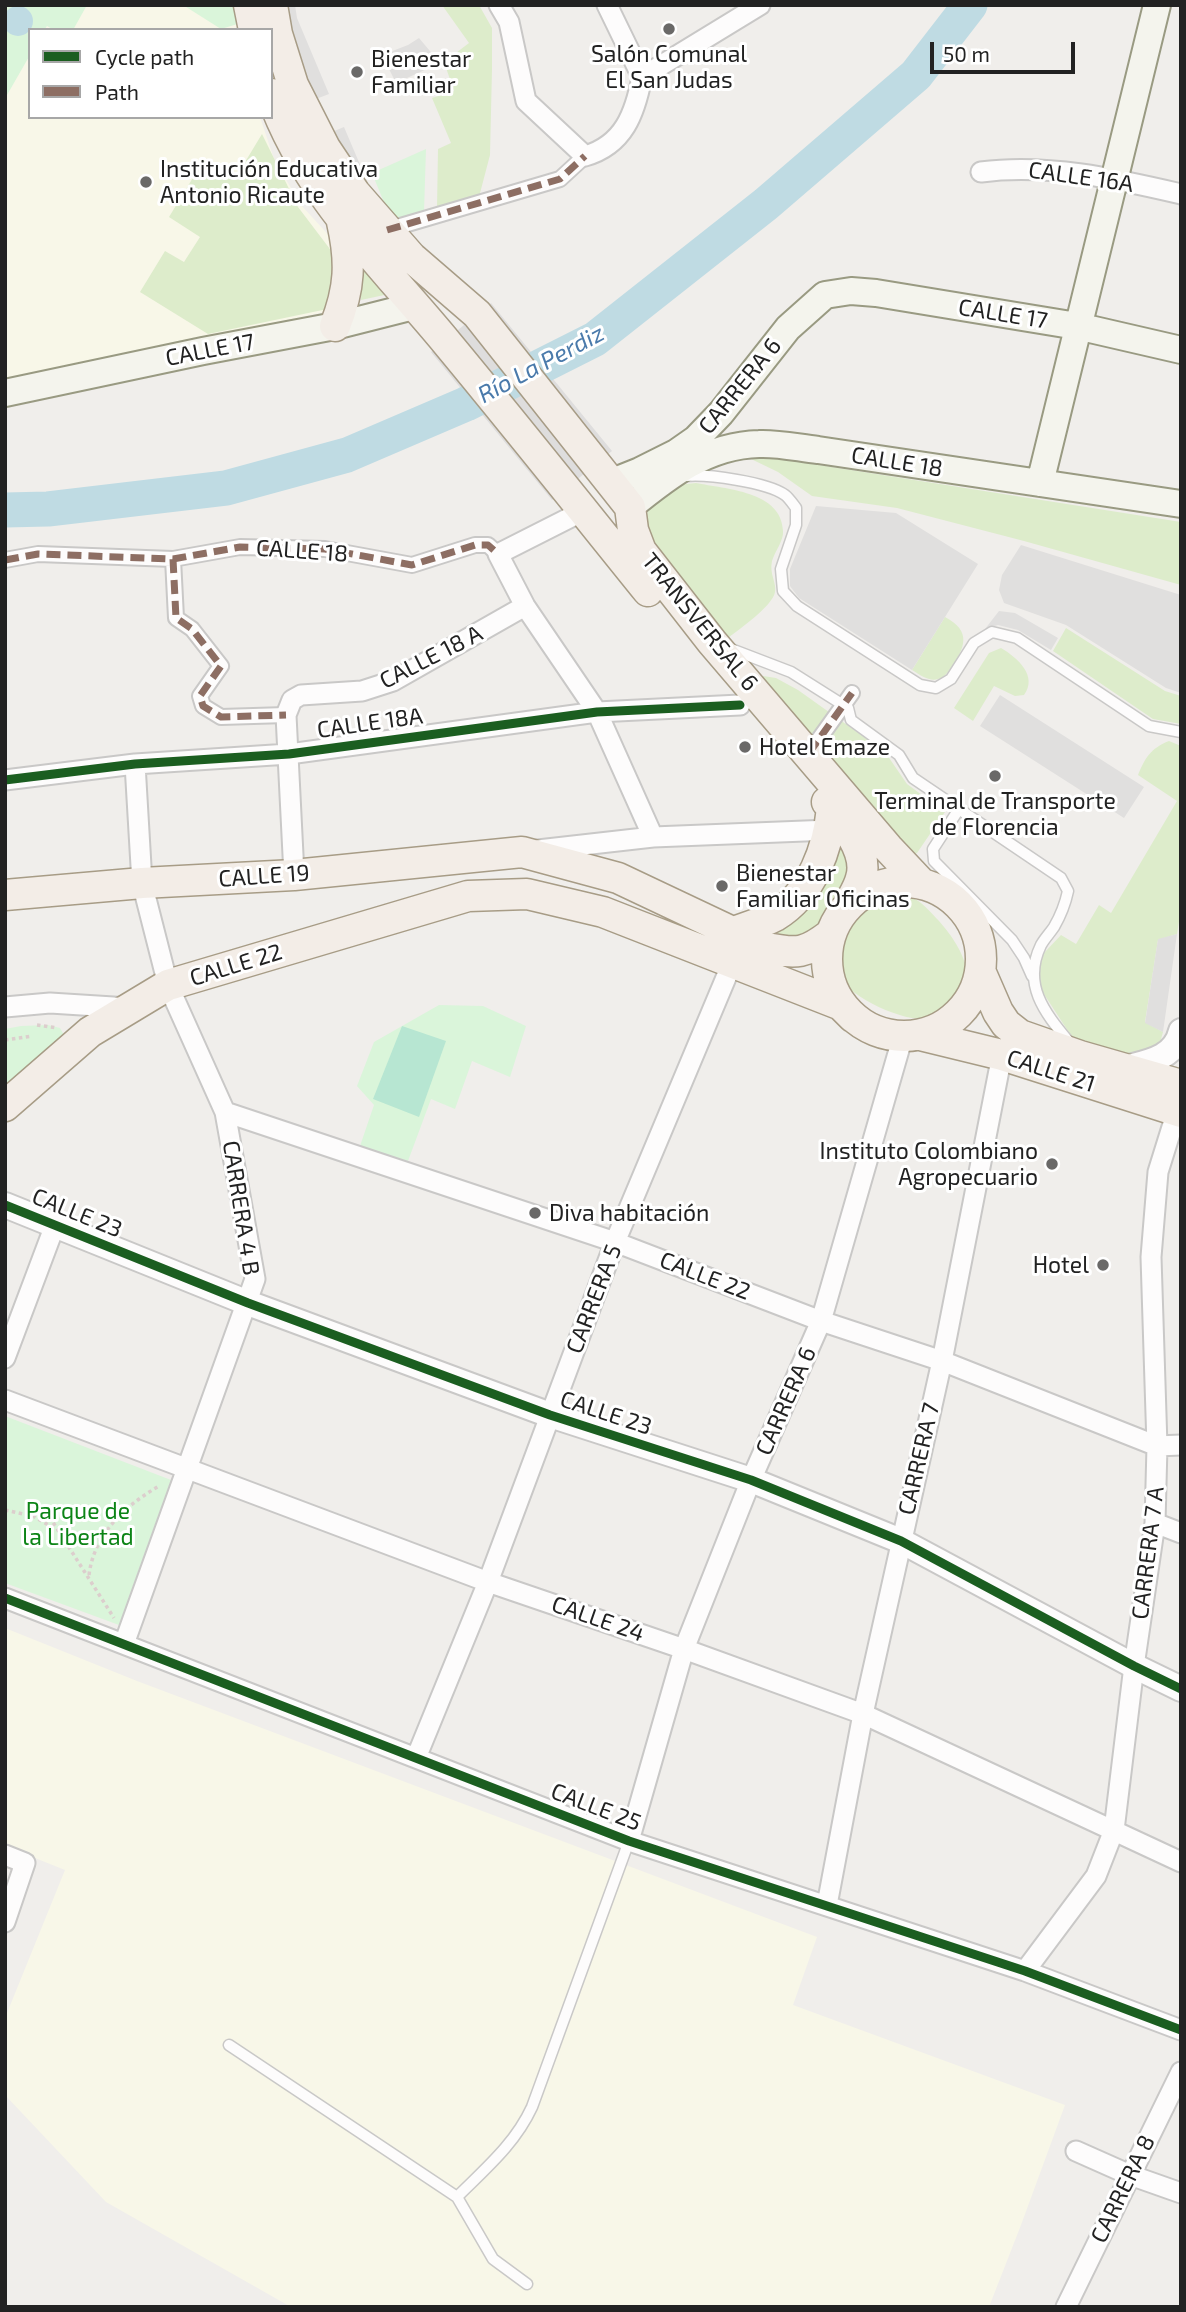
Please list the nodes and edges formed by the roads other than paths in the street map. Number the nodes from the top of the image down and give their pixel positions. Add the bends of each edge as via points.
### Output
1 (249, 5) edge
2 (272, 5) edge
3 (499, 5) edge
4 (607, 5) edge
5 (760, 5) edge
6 (1157, 5) edge
7 (254, 28) edge
8 (642, 77) junction
9 (273, 99) edge
10 (585, 156) junction
11 (981, 172) dead end
12 (1114, 179) junction
13 (1181, 194) edge
14 (342, 221) junction
15 (387, 230) junction
16 (825, 295) joint
17 (414, 306) junction
18 (335, 326) junction
19 (1077, 326) junction
20 (1181, 350) edge
21 (5, 393) edge
22 (603, 474) junction
23 (668, 477) junction
24 (1040, 483) junction
25 (574, 500) junction
26 (1181, 504) edge
27 (630, 508) junction
28 (498, 554) junction
29 (173, 559) junction
30 (5, 560) edge
31 (526, 606) junction
32 (712, 642) junction
33 (848, 699) junction
34 (740, 705) junction
35 (289, 707) junction
36 (597, 712) junction
37 (1181, 732) edge
38 (809, 753) junction
39 (289, 754) junction
40 (135, 764) junction
41 (5, 780) edge
42 (959, 809) junction
43 (831, 819) junction
44 (653, 837) junction
45 (522, 852) junction
46 (294, 875) junction
47 (142, 883) junction
48 (922, 884) junction
49 (5, 895) edge
50 (849, 904) junction
51 (831, 934) junction
52 (733, 947) junction
53 (981, 973) junction
54 (1032, 977) junction
55 (168, 985) junction
56 (5, 1007) edge
57 (130, 1008) junction
58 (853, 1017) junction
59 (1181, 1031) edge
60 (912, 1036) junction
61 (1002, 1055) junction
62 (1080, 1056) junction
63 (1125, 1068) junction
64 (1180, 1103) edge
65 (5, 1106) edge
66 (225, 1112) junction
67 (5, 1205) edge
68 (55, 1225) junction
69 (615, 1242) junction
70 (248, 1303) junction
71 (821, 1321) junction
72 (5, 1358) edge
73 (942, 1361) junction
74 (5, 1400) edge
75 (550, 1415) junction
76 (1181, 1445) edge
77 (1157, 1446) junction
78 (187, 1469) junction
79 (751, 1480) junction
80 (1155, 1522) junction
81 (1181, 1533) edge
82 (901, 1541) junction
83 (488, 1582) junction
84 (5, 1598) edge
85 (127, 1636) junction
86 (684, 1649) junction
87 (1134, 1666) junction
88 (1181, 1689) edge
89 (863, 1714) junction
90 (416, 1758) junction
91 (1115, 1830) junction
92 (629, 1841) junction
93 (5, 1855) edge
94 (1181, 1862) edge
95 (827, 1905) junction
96 (5, 1923) edge
97 (1025, 1971) junction
98 (1181, 2030) edge
99 (229, 2045) dead end
100 (1181, 2073) edge
101 (1076, 2151) dead end
102 (1130, 2175) junction
103 (1181, 2193) edge
104 (457, 2197) junction
105 (527, 2284) dead end
106 (1069, 2306) edge

1 - 7 main road
2 - 15 main road, TRANSVERSAL 6 via 293,85 325,148
3 - 10 street via 509,22 526,100
4 - 8 street
5 - 8 street
6 - 12 main road
8 - 10 street via 636,109 617,139 601,152
9 - 14 main road, TRANSVERSAL 6 via 318,187
10 - 15 street via 560,179
11 - 12 street, CALLE 16A via 1010,168
12 - 13 street, CALLE 16A
12 - 19 main road
14 - 17 main road, TRANSVERSAL 6
14 - 18 main road via 349,275
15 - 22 main road, TRANSVERSAL 6 via 477,314
16 - 19 main road, CALLE 17 via 876,293
16 - 22 main road, CARRERA 6 via 788,328 696,439 640,471
17 - 18 main road, CALLE 17
17 - 25 main road, TRANSVERSAL 6
18 - 21 main road, CALLE 17
19 - 20 main road, CALLE 17
19 - 24 main road
22 - 27 main road, TRANSVERSAL 6
23 - 24 main road, CALLE 18 via 721,450 759,444
23 - 27 main road, CALLE 18
23 - 37 lane via 705,474 785,495 796,508 796,525 781,569 783,592 797,606 920,685 936,688 951,679 974,643 992,632 1017,638 1149,726
24 - 26 main road, CALLE 18
25 - 28 street
25 - 34 main road, TRANSVERSAL 6
27 - 32 main road, TRANSVERSAL 6 via 641,551
28 - 29 street, CALLE 18 via 488,545 475,545 412,565 325,549 240,547
28 - 31 street
29 - 30 street, CALLE 18 via 38,554
29 - 35 street via 176,618 192,629 221,666 200,696 203,706 221,717
31 - 35 street, CALLE 18 A via 393,681 362,691 301,695
31 - 36 street
32 - 33 lane
32 - 38 main road, TRANSVERSAL 6
33 - 38 street
33 - 42 lane via 851,720 899,755 913,778
34 - 36 street, CALLE 18A
34 - 43 main road, TRANSVERSAL 6
35 - 39 street
36 - 39 street, CALLE 18A
36 - 44 street
38 - 48 main road, TRANSVERSAL 6
39 - 40 street, CALLE 18A
39 - 46 street
40 - 41 street, CALLE 18A
40 - 47 street, CARRERA 4 B
42 - 54 lane via 933,849 934,861 1012,940
42 - 54 lane via 1046,867 1068,891 1065,908 1042,942
43 - 44 street, CALLE 19
43 - 50 main road, TRANSVERSAL 6 via 856,843 861,857 862,876
43 - 52 main road via 820,859 803,892
44 - 45 street, CALLE 19
45 - 46 main road, CALLE 19
45 - 52 main road, CALLE 19 via 618,878
46 - 47 main road, CALLE 19
47 - 49 main road, CALLE 19
47 - 55 street, CARRERA 4 B
48 - 50 main road, CALLE 21 via 876,887
48 - 53 main road, CALLE 21 via 944,893 975,927
50 - 51 main road, CALLE 21
51 - 52 main road, CALLE 19 via 811,949 790,952
51 - 58 main road, CALLE 21 via 827,956 830,979
52 - 55 main road, CALLE 22 via 527,894 468,896
52 - 58 main road, CALLE 22 via 841,1004
52 - 69 street, CARRERA 5
53 - 60 main road via 960,1013 942,1027
53 - 62 main road, CALLE 21 via 1006,1024 1020,1035
54 - 62 lane via 1046,1011
55 - 57 main road, CALLE 22
55 - 66 street, CARRERA 4 B
56 - 57 street via 50,1003
57 - 65 main road, CALLE 22 via 90,1032
58 - 60 main road, CALLE 21 via 885,1034
59 - 63 street via 1167,1055
60 - 61 main road, CALLE 21
60 - 71 street, CARRERA 6
61 - 64 main road, CALLE 21
61 - 73 street, CARRERA 7
62 - 63 main road, CALLE 21
63 - 64 main road, CALLE 21
64 - 77 street, CARRERA 7 A via 1158,1172 1151,1257
66 - 69 street, CALLE 22
66 - 70 street, CARRERA 4 B via 255,1279
67 - 68 street, CALLE 23
68 - 70 street, CALLE 23
68 - 72 street
69 - 71 street, CALLE 22
69 - 75 street, CARRERA 5
70 - 75 street, CALLE 23
70 - 78 street, CARRERA 4 B
71 - 73 street, CALLE 22
71 - 79 street, CARRERA 6
73 - 77 street, CALLE 22
73 - 82 street, CARRERA 7
74 - 78 street, CALLE 24
75 - 79 street, CALLE 23
75 - 83 street, CARRERA 5
76 - 77 street, CALLE 22
77 - 80 street, CARRERA 7 A
78 - 83 street, CALLE 24
78 - 85 street, CARRERA 4 B
79 - 82 street, CALLE 23
79 - 86 street, CARRERA 6
80 - 81 street
80 - 87 street, CARRERA 7 A
82 - 87 street, CALLE 23
82 - 89 street, CARRERA 7
83 - 86 street, CALLE 24
83 - 90 street, CARRERA 5
84 - 85 street, CALLE 25
85 - 90 street, CALLE 25
86 - 89 street, CALLE 24
86 - 92 street, CARRERA 6
87 - 88 street, CALLE 23
87 - 91 street, CARRERA 7 A
89 - 91 street, CALLE 24
89 - 95 street, CARRERA 7
90 - 92 street, CALLE 25
91 - 94 street, CALLE 24
91 - 97 street, CARRERA 7 A via 1096,1876
92 - 95 street, CALLE 25
92 - 104 lane via 532,2108 504,2151
93 - 96 street via 25,1863
95 - 97 street, CALLE 25
97 - 98 street, CALLE 25
99 - 104 lane
100 - 102 street, CARRERA 8
101 - 102 street
102 - 103 street
102 - 106 street, CARRERA 8
104 - 105 lane via 493,2259

